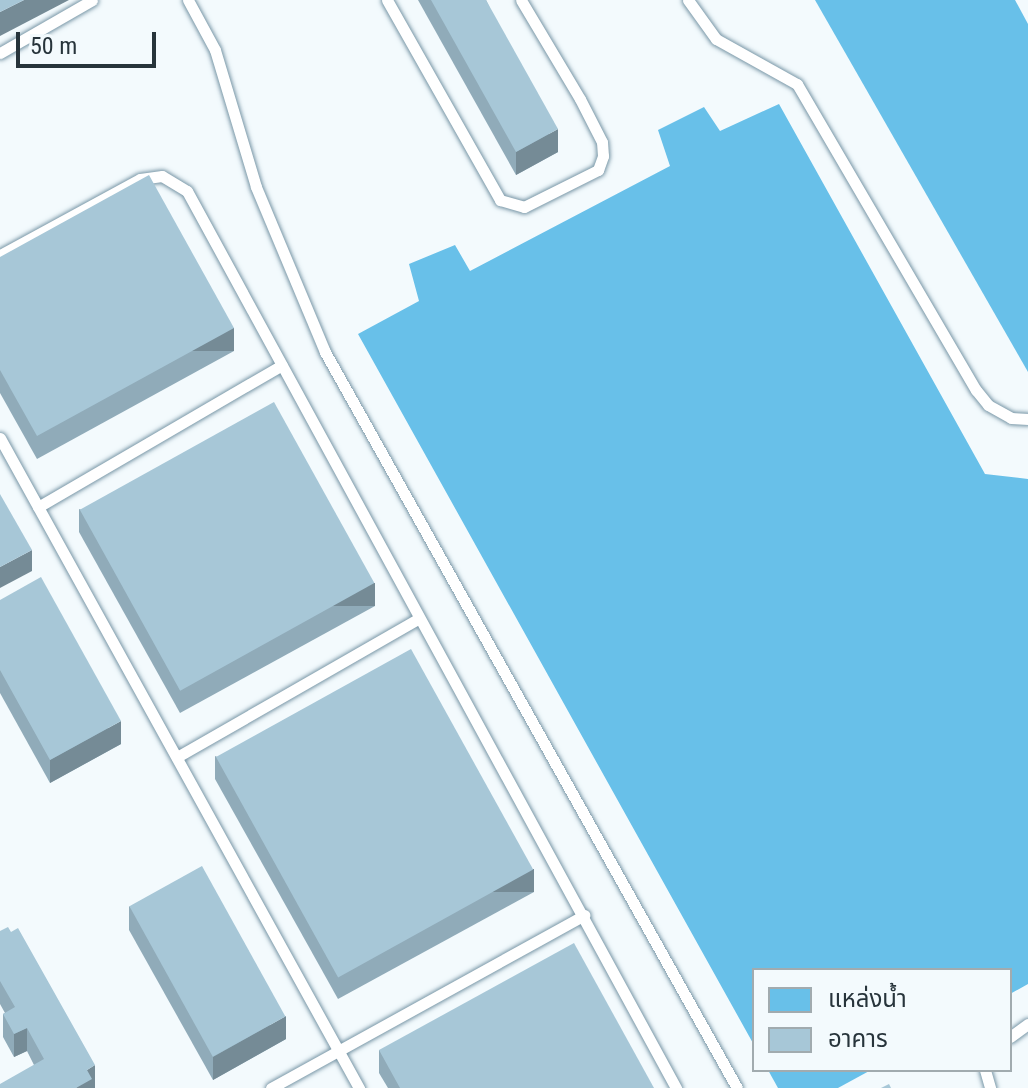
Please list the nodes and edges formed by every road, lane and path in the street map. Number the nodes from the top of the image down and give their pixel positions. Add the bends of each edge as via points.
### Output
1 (92, 0) edge
2 (188, 0) edge
3 (387, 0) edge
4 (521, 0) edge
5 (688, 0) edge
6 (0, 53) edge
7 (0, 255) edge
8 (282, 365) junction
9 (1028, 419) edge
10 (0, 438) edge
11 (38, 507) junction
12 (418, 619) junction
13 (177, 757) junction
14 (584, 915) junction
15 (338, 1050) junction
16 (271, 1088) edge
17 (359, 1088) edge
18 (676, 1088) edge
19 (737, 1088) edge

1 - 6 lane
2 - 19 lane via 215,50 256,187 325,352
3 - 4 lane via 500,200 524,207 598,170 603,156 602,142 580,99
5 - 9 lane via 716,39 797,84 976,390 988,405 1011,418
7 - 8 lane via 140,179 174,179 187,191
8 - 11 lane
8 - 12 lane
10 - 11 lane
11 - 13 lane
12 - 13 lane
12 - 14 lane
13 - 15 lane
14 - 15 lane
14 - 18 lane
15 - 16 lane
15 - 17 lane

